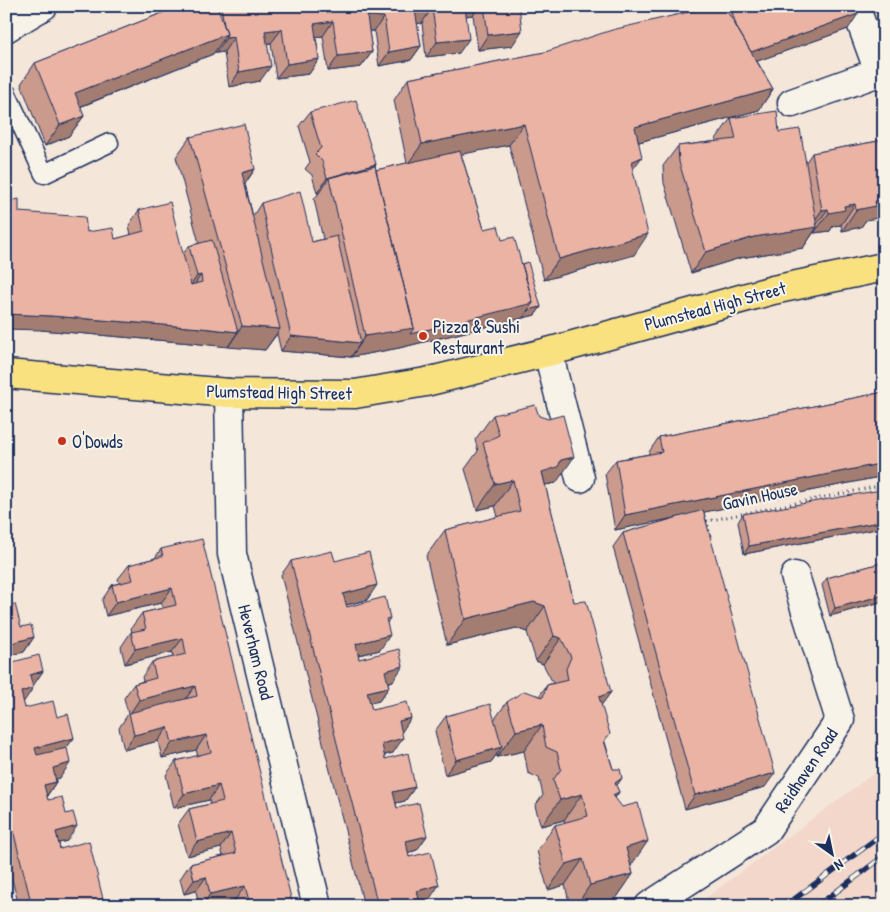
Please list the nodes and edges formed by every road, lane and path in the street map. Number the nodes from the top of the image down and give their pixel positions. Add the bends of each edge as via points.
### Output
1 (43, 6) edge
2 (855, 6) edge
3 (6, 28) edge
4 (881, 74) edge
5 (6, 92) edge
6 (792, 103) dead end
7 (109, 143) dead end
8 (884, 267) edge
9 (548, 352) junction
10 (6, 374) edge
11 (229, 393) junction
12 (580, 478) dead end
13 (884, 485) edge
14 (711, 540) edge
15 (795, 576) dead end
16 (317, 906) edge
17 (648, 906) edge

1 - 3 street
2 - 4 street
4 - 6 street
5 - 7 lane via 44,174
8 - 9 main road, Plumstead High Street via 773,290
9 - 11 main road, Plumstead High Street via 426,382 355,394
9 - 12 street
10 - 11 main road, Plumstead High Street
11 - 16 street, Heverham Road via 232,554
13 - 14 path, Gavin House via 706,521
15 - 17 street, Reidhaven Road via 840,720 766,830

